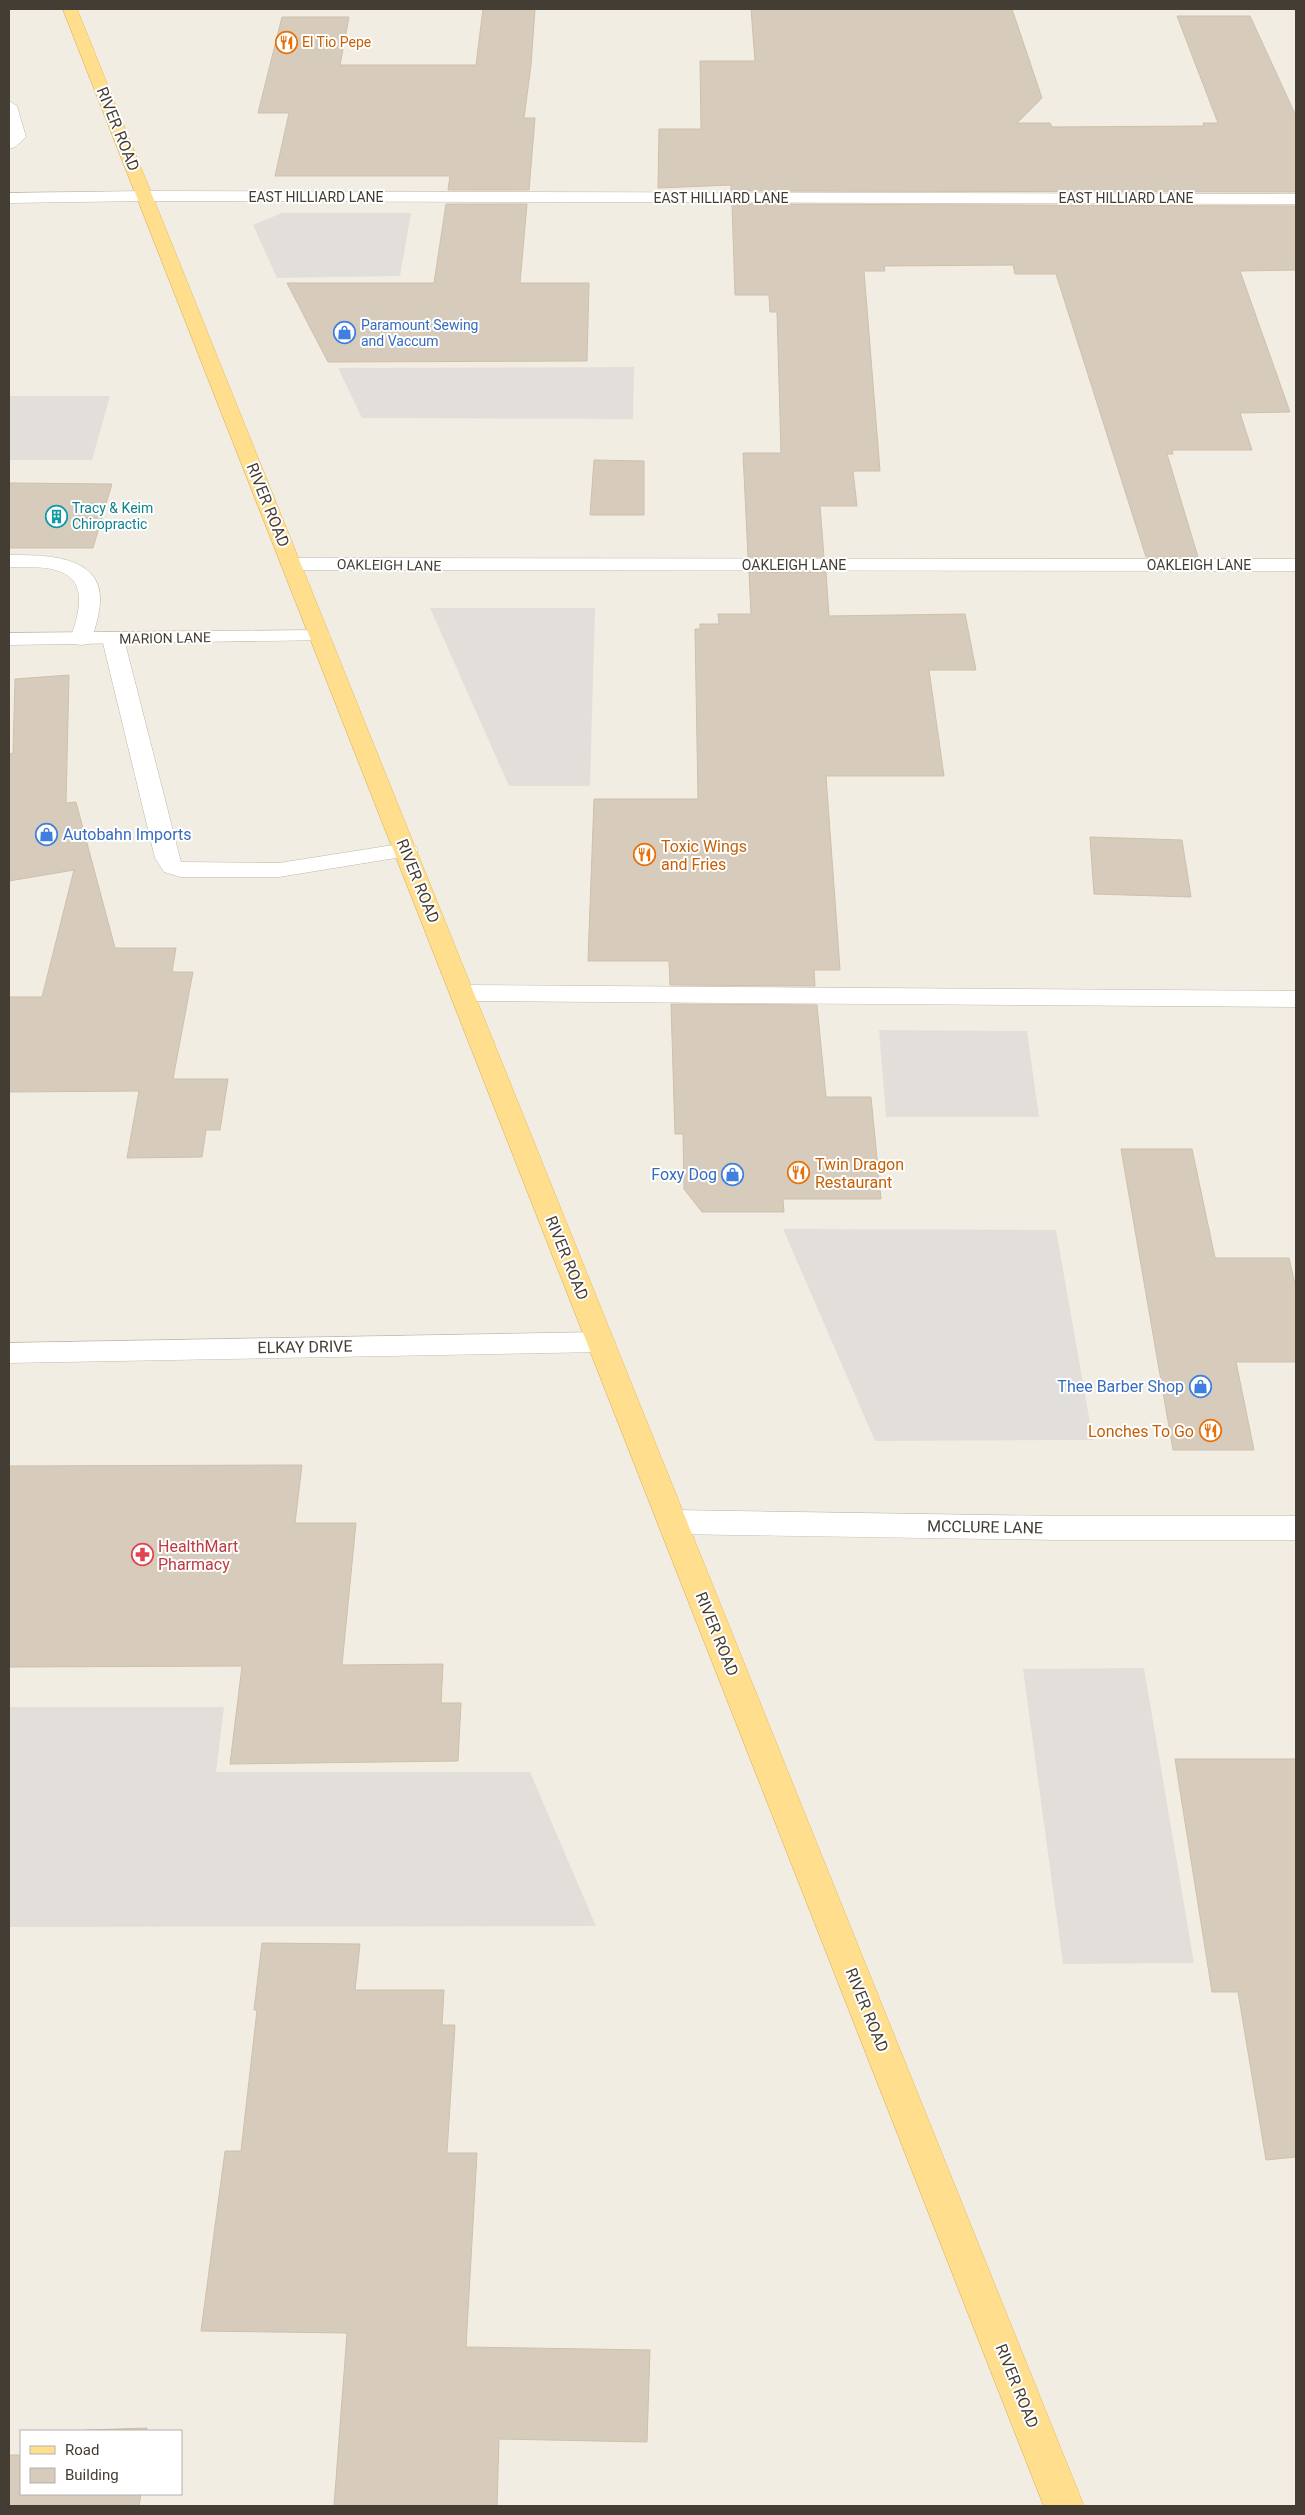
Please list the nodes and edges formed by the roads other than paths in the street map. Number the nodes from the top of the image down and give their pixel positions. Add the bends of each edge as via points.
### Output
1 (70, 9) edge
2 (9, 106) edge
3 (9, 144) edge
4 (145, 196) junction
5 (9, 198) edge
6 (1296, 199) edge
7 (9, 561) edge
8 (291, 564) junction
9 (1296, 564) edge
10 (320, 636) junction
11 (81, 638) junction
12 (113, 638) junction
13 (9, 639) edge
14 (406, 850) junction
15 (462, 993) junction
16 (1296, 999) edge
17 (601, 1342) junction
18 (9, 1353) edge
19 (673, 1522) junction
20 (1296, 1528) edge
21 (1064, 2506) edge

1 - 4 main road, RIVER ROAD
2 - 3 street via 18,134
4 - 5 street, EAST HILLIARD LANE
4 - 6 street, EAST HILLIARD LANE
4 - 8 main road, RIVER ROAD
7 - 11 street via 54,562 81,575 90,601
8 - 9 street, OAKLEIGH LANE
8 - 10 main road, RIVER ROAD
10 - 12 street, MARION LANE
10 - 14 main road, RIVER ROAD
11 - 12 street, MARION LANE
11 - 13 street, MARION LANE
12 - 14 street via 167,858 172,867 181,870 279,870
14 - 15 main road, RIVER ROAD
15 - 16 street
15 - 17 main road, RIVER ROAD
17 - 18 street, ELKAY DRIVE
17 - 19 main road, RIVER ROAD
19 - 20 street, MCCLURE LANE
19 - 21 main road, RIVER ROAD

